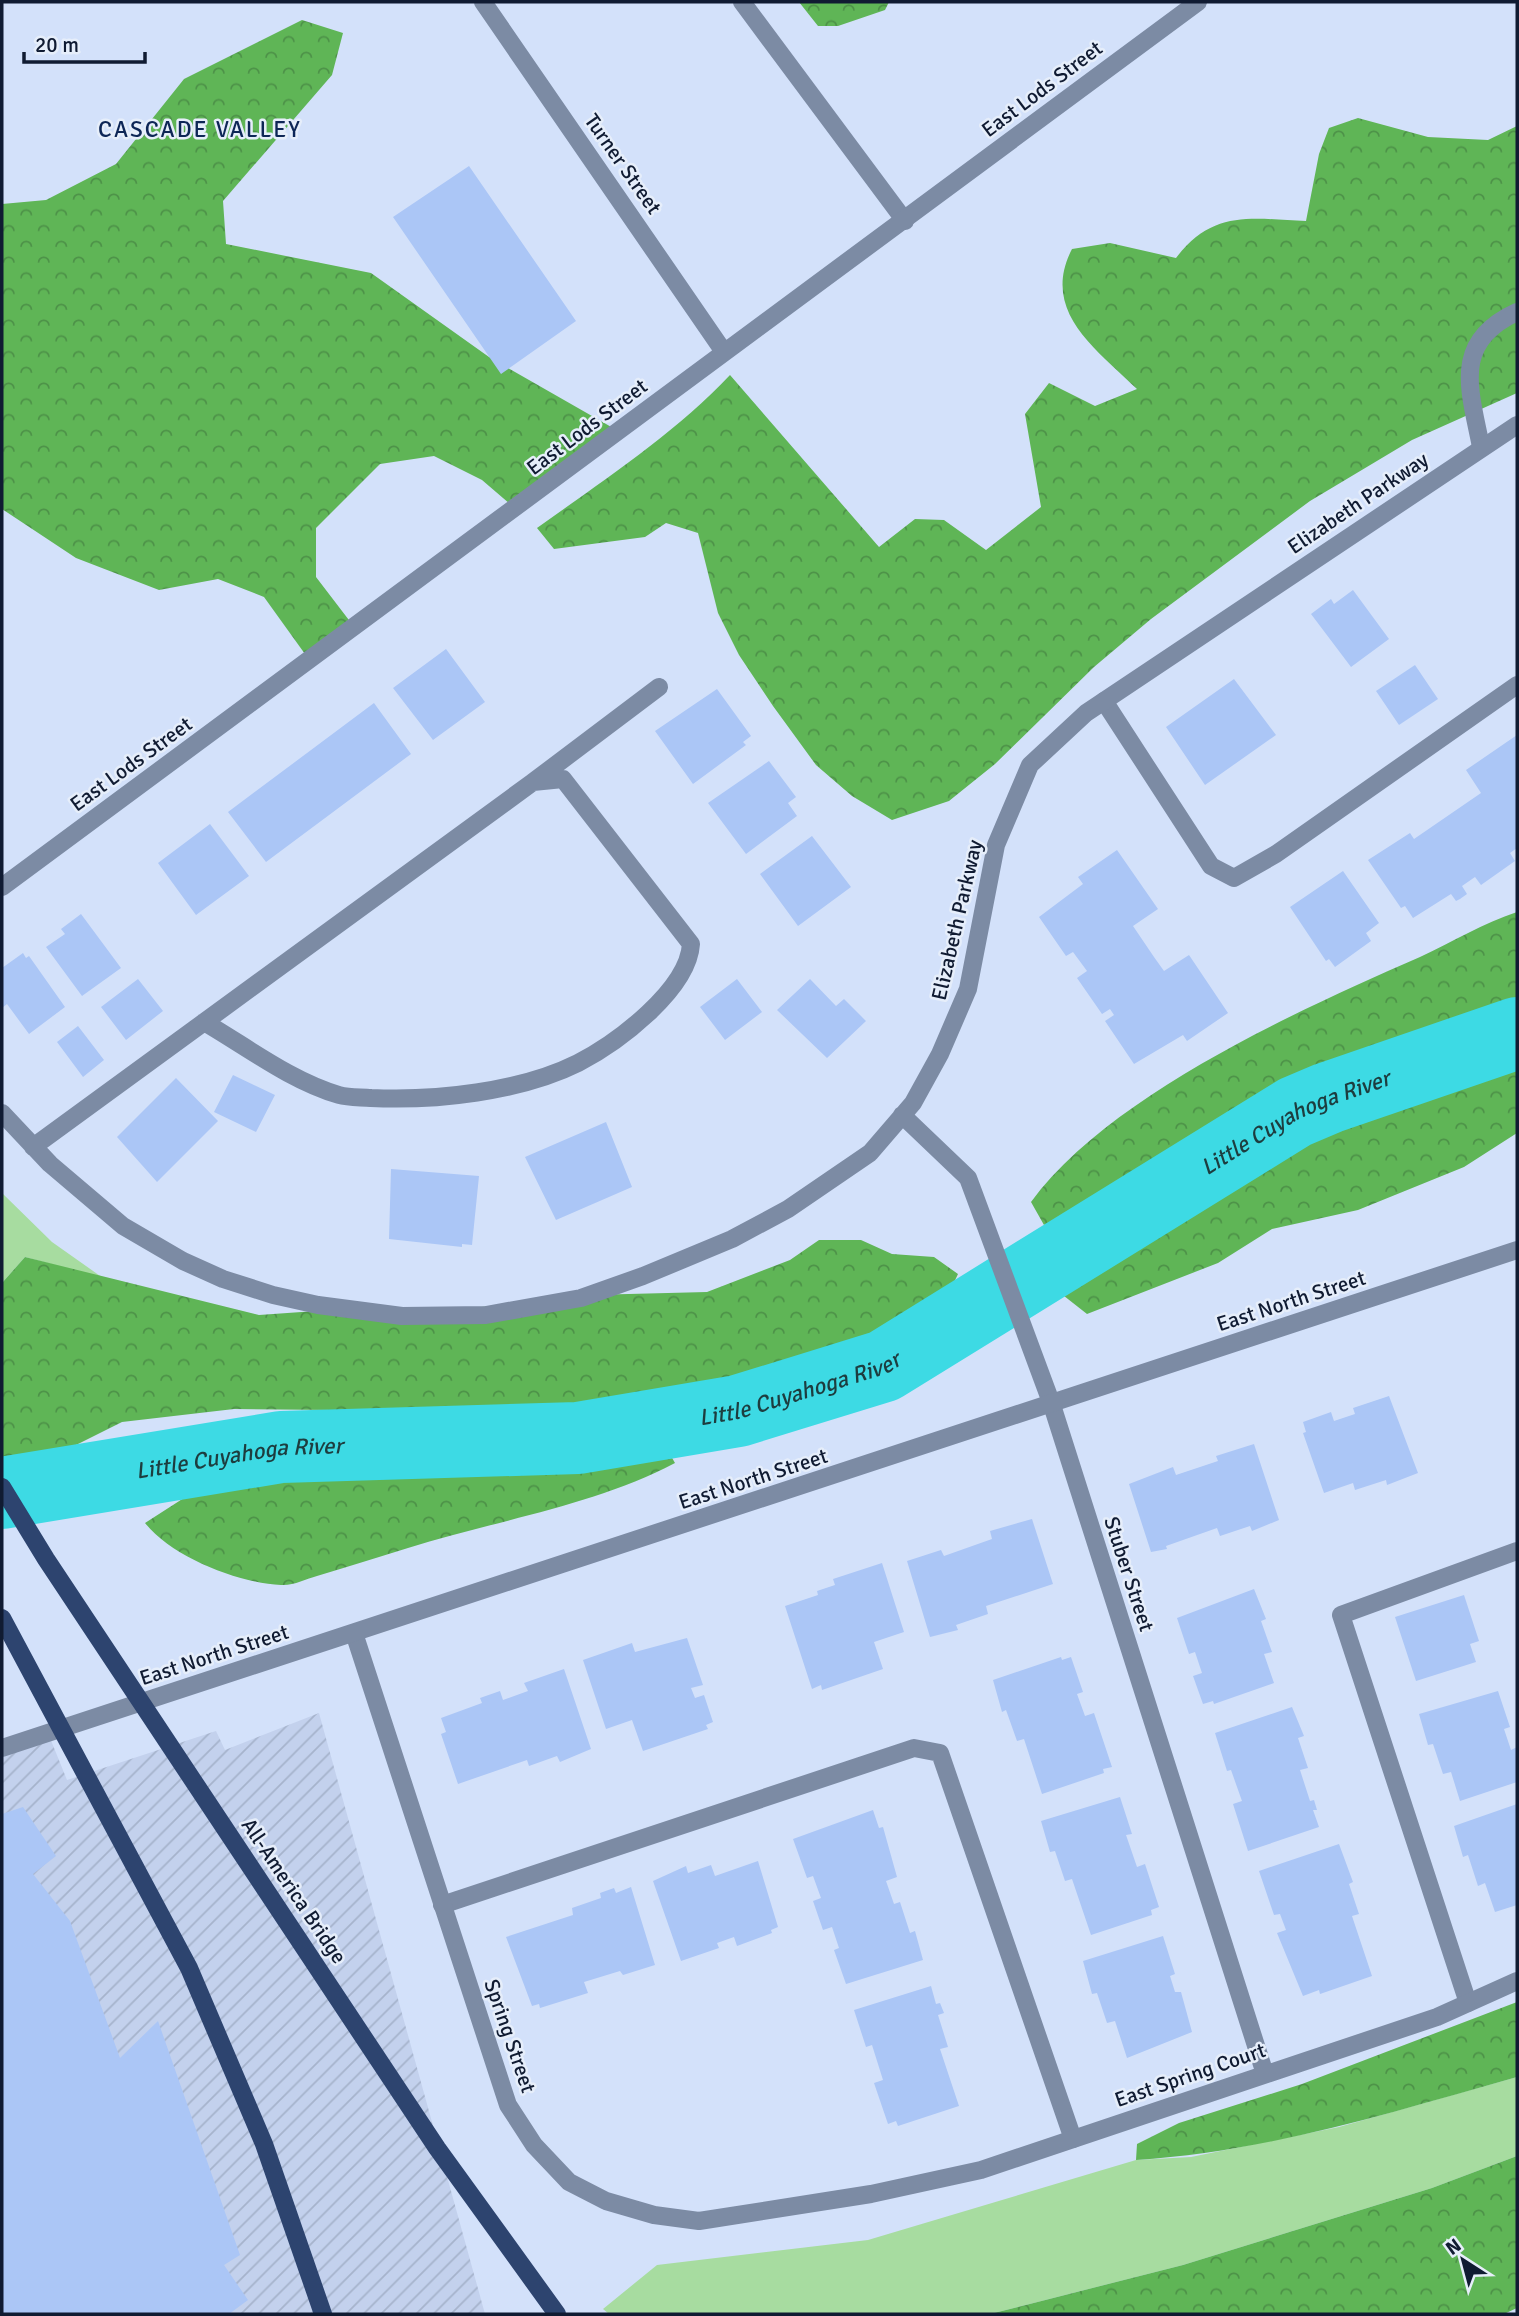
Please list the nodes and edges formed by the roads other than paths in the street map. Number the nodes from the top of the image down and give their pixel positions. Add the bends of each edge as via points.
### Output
1 (483, 2) edge
2 (742, 2) edge
3 (1198, 2) edge
4 (905, 220) junction
5 (1517, 312) edge
6 (724, 352) junction
7 (1517, 425) edge
8 (1481, 447) junction
9 (1517, 685) edge
10 (659, 687) dead end
11 (1104, 701) junction
12 (533, 782) junction
13 (2, 887) edge
14 (204, 1022) junction
15 (2, 1113) edge
16 (902, 1115) junction
17 (33, 1147) junction
18 (1517, 1250) edge
19 (1051, 1402) junction
20 (2, 1487) edge
21 (1517, 1551) edge
22 (2, 1618) edge
23 (354, 1633) junction
24 (2, 1748) edge
25 (442, 1905) junction
26 (1517, 1981) edge
27 (1468, 2003) junction
28 (1265, 2074) junction
29 (1073, 2139) junction
30 (872, 2194) joint
31 (323, 2314) edge
32 (557, 2314) edge

1 - 6 street, Turner Street
2 - 4 street
3 - 4 street, East Lods Street
4 - 6 street, East Lods Street
5 - 8 street via 1500,320 1478,343 1469,364
6 - 13 street, East Lods Street
7 - 8 street, Elizabeth Parkway
8 - 11 street, Elizabeth Parkway
9 - 11 street via 1276,854 1234,877 1211,866
10 - 12 street
11 - 16 street, Elizabeth Parkway via 1030,765 996,845 968,989 940,1054
12 - 14 street
12 - 14 street via 563,779 691,944 690,959 677,983 647,1015 578,1063 498,1090 406,1100 341,1096 295,1076
14 - 17 street
15 - 17 street, Elizabeth Parkway
16 - 17 street, Elizabeth Parkway via 870,1153 788,1209 732,1239 581,1298 486,1315 402,1316 318,1306 223,1279 123,1226
16 - 19 street, Stuber Street via 968,1178
18 - 19 street, East North Street
19 - 23 street, East North Street
19 - 28 street, Stuber Street
20 - 32 main road, All-America Bridge, bridge via 437,2148
21 - 27 street via 1341,1615
22 - 31 main road, bridge via 189,1968 264,2144
23 - 24 street, East North Street
23 - 25 street, Spring Street
25 - 29 street via 914,1748 940,1753
25 - 30 street, Spring Street via 508,2105 534,2145 569,2182 654,2215 699,2221
26 - 27 street, East Spring Court
27 - 28 street, East Spring Court
28 - 29 street, East Spring Court
29 - 30 street, East Spring Court via 981,2170

